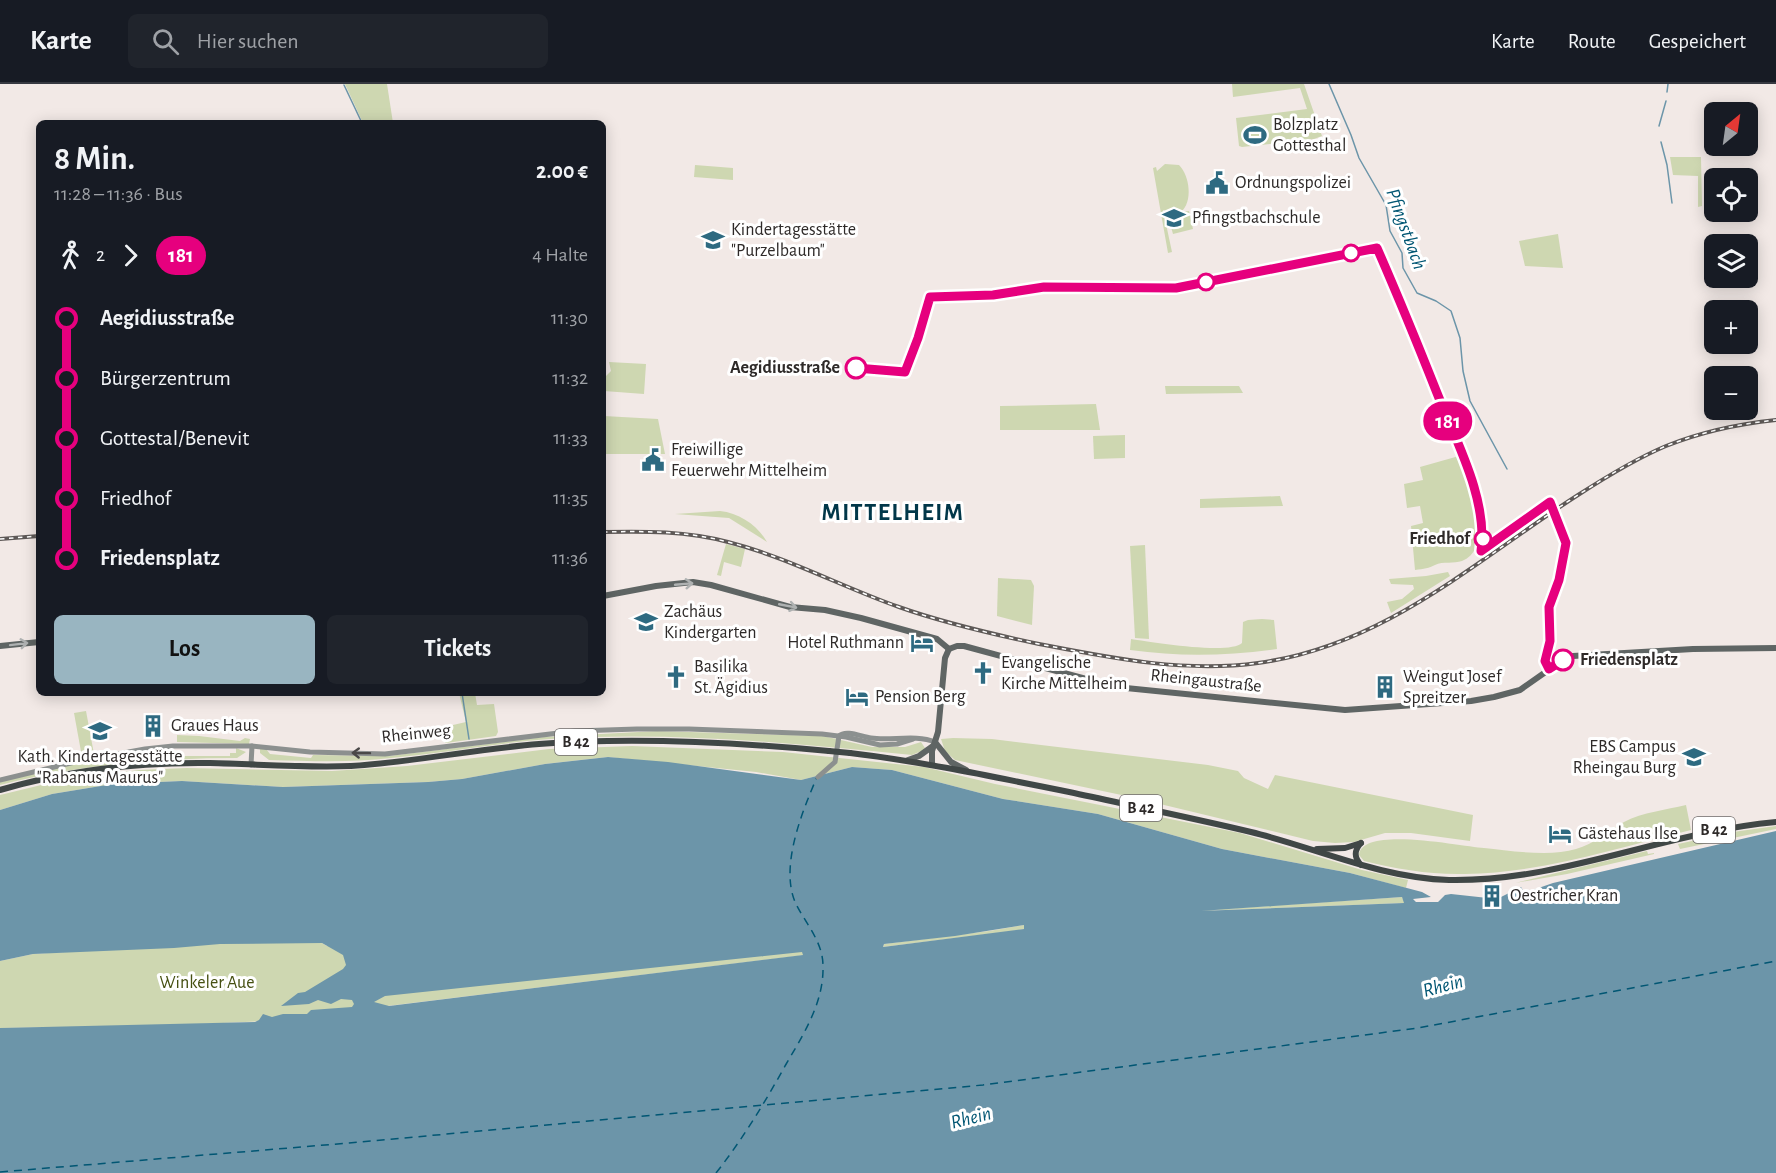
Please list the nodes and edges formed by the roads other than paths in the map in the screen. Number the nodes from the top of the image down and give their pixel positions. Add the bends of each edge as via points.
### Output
1 (606, 595) edge
2 (36, 642) edge
3 (0, 646) edge
4 (1776, 648) edge
5 (949, 649) junction
6 (839, 736) junction
7 (936, 745) junction
8 (252, 746) junction
9 (908, 760) junction
10 (932, 764) junction
11 (251, 765) junction
12 (966, 770) junction
13 (818, 777) dead end
14 (0, 780) edge
15 (0, 790) edge
16 (1776, 822) edge
17 (1308, 849) junction
18 (1361, 866) junction

1 -> 5 main road, Rheingaustraße via 693,582 786,606 861,618 937,639
3 -> 2 main road
4 - 5 main road, Rheingaustraße via 1573,656 1520,690 1494,697 1345,710 1116,687 964,646
5 - 7 main road
6 - 7 street, Rheinweg via 880,745 913,739
6 -> 8 street, Rheinweg via 637,729 575,731 385,754
6 - 13 street via 835,762
7 - 9 main road
7 - 10 main road
7 - 12 main road via 951,762
8 - 11 street
8 - 14 street, Rheinweg via 145,749
9 - 10 main road, B 42
9 - 11 main road, B 42, bridge via 758,746 598,741 537,744 386,764
10 - 12 main road, B 42
11 - 15 main road, B 42 via 183,763 102,768
12 - 17 main road, B 42 via 1232,827
16 - 18 main road, B 42 via 1713,831 1551,870 1483,879 1428,879
17 - 18 main road, B 42
17 - 18 main road via 1345,848 1361,843 1355,852

